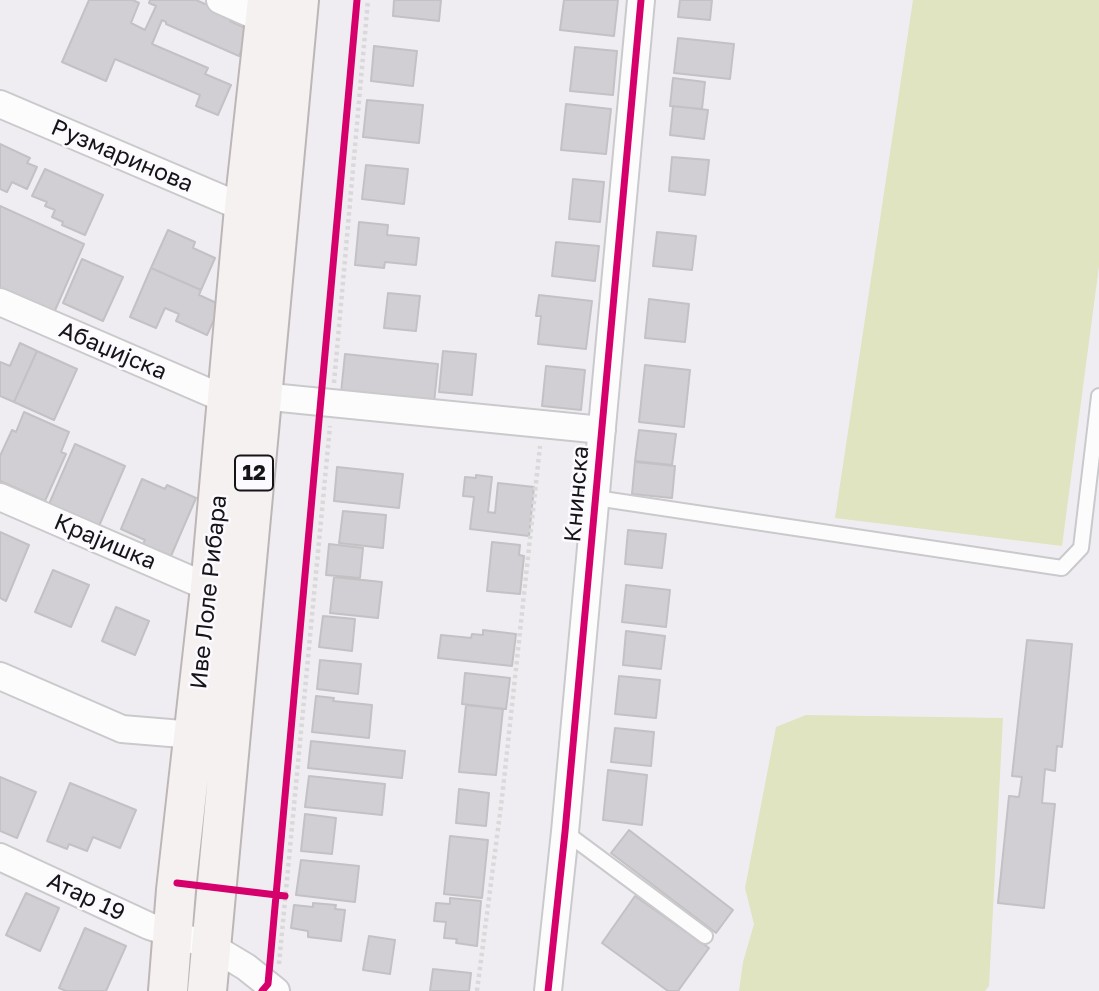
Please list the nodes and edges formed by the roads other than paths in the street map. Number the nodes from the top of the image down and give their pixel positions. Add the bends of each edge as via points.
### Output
1 (220, 0) edge
2 (299, 0) edge
3 (641, 0) edge
4 (266, 10) edge
5 (0, 104) edge
6 (244, 208) junction
7 (0, 302) edge
8 (1099, 396) edge
9 (244, 398) junction
10 (602, 430) junction
11 (0, 497) edge
12 (596, 498) junction
13 (210, 588) junction
14 (0, 676) edge
15 (194, 735) junction
16 (565, 832) junction
17 (3, 865) edge
18 (173, 934) junction
19 (705, 936) dead end
20 (211, 946) junction
21 (274, 989) edge
22 (168, 991) edge
23 (207, 991) edge
24 (548, 991) edge

1 - 4 street
2 - 9 main road, Иве Лоле Рибара / 12
3 - 10 street, Книнска
4 - 6 main road, Иве Лоле Рибара / 12
5 - 6 street, Рузмаринова
6 - 9 main road, Иве Лоле Рибара / 12
7 - 9 street, Абаџијска
8 - 12 lane via 1081,548 1062,568
9 - 10 street
9 - 13 main road, Иве Лоле Рибара / 12
9 - 20 main road, Иве Лоле Рибара / 12
10 - 12 street, Книнска
11 - 13 street, Крајишка
12 - 16 street, Книнска
13 - 15 main road, Иве Лоле Рибара / 12
14 - 15 street via 122,729
15 - 18 main road, Иве Лоле Рибара / 12
16 - 19 lane
16 - 24 street, Книнска
17 - 18 street, Атар 19
18 - 20 street, Атар 19
18 - 22 main road, 12
20 - 21 street, Атар 19
20 - 23 main road, 12

